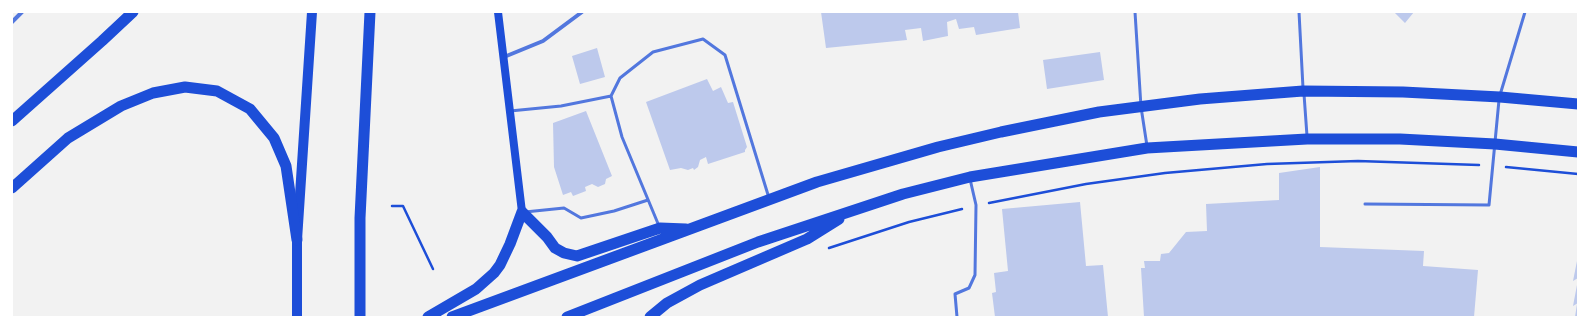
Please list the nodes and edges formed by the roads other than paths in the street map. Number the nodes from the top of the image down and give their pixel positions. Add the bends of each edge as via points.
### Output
1 (22, 12) edge
2 (133, 12) edge
3 (312, 12) edge
4 (370, 12) edge
5 (498, 12) edge
6 (582, 12) edge
7 (1135, 12) edge
8 (1299, 12) edge
9 (1525, 12) edge
10 (12, 22) edge
11 (504, 57) junction
12 (1303, 91) junction
13 (611, 96) junction
14 (1500, 97) junction
15 (1578, 104) edge
16 (1141, 107) junction
17 (510, 111) junction
18 (12, 121) edge
19 (1307, 138) junction
20 (1495, 144) junction
21 (1147, 148) junction
22 (1578, 152) edge
23 (970, 177) junction
24 (12, 188) edge
25 (648, 200) junction
26 (770, 200) junction
27 (1365, 204) dead end
28 (852, 210) junction
29 (522, 212) junction
30 (660, 228) junction
31 (693, 229) junction
32 (297, 240) junction
33 (297, 317) edge
34 (360, 317) edge
35 (428, 317) edge
36 (452, 317) edge
37 (567, 317) edge
38 (650, 317) edge
39 (957, 317) edge

1 - 10 street
2 - 18 highway
3 - 32 main road
4 - 34 highway via 360,218
5 - 11 main road
6 - 11 street via 543,41
7 - 16 lane
8 - 12 lane
9 - 14 lane
11 - 17 main road
12 - 14 highway via 1403,92
12 - 16 highway via 1200,99
12 - 19 lane
13 - 17 lane via 562,106
13 - 25 lane via 622,137
13 - 26 lane via 620,78 653,52 703,39 725,55
14 - 15 highway
14 - 20 lane
16 - 21 lane
16 - 26 highway via 1099,112 938,147 817,182
17 - 29 main road
19 - 20 highway
19 - 21 highway
20 - 22 highway
20 - 27 lane via 1489,205
21 - 23 highway
23 - 28 highway
23 - 39 lane via 976,205 976,275 969,288 954,294
24 - 32 highway via 68,138 121,106 153,93 185,87 217,91 250,109 274,138 286,166
25 - 29 lane via 581,218 564,208
25 - 30 lane
26 - 31 highway
28 - 37 highway via 758,242
28 - 38 highway via 808,239 700,285 666,303
29 - 30 highway via 555,248 577,256
29 - 35 highway via 510,244 494,273 476,289
30 - 31 highway
31 - 36 highway
32 - 33 main road

